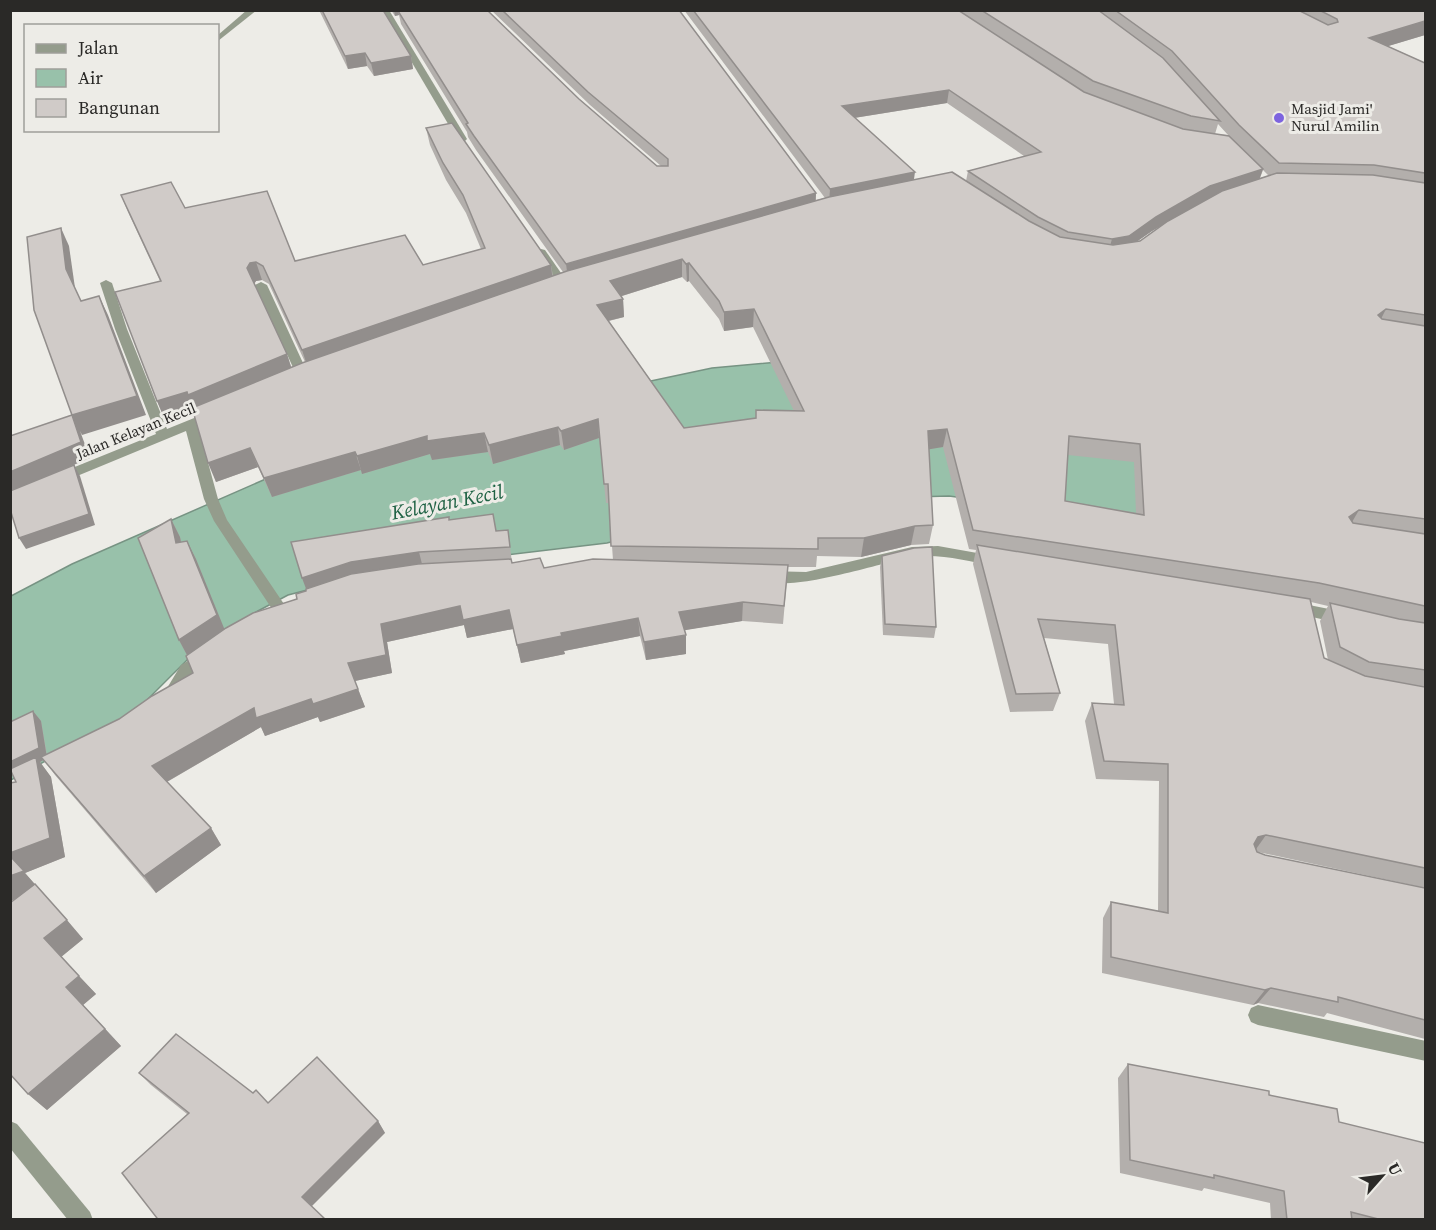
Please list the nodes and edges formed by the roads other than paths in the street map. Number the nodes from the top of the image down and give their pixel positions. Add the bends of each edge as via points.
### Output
1 (253, 10) edge
2 (385, 10) edge
3 (219, 38) edge
4 (469, 151) edge
5 (537, 248) edge
6 (106, 283) dead end
7 (261, 285) edge
8 (564, 285) edge
9 (304, 376) edge
10 (222, 411) edge
11 (191, 425) junction
12 (163, 436) junction
13 (47, 483) edge
14 (1004, 562) edge
15 (746, 575) edge
16 (1274, 605) edge
17 (1308, 610) junction
18 (263, 621) edge
19 (1359, 622) edge
20 (1312, 632) edge
21 (219, 646) edge
22 (160, 704) edge
23 (1258, 1015) dead end
24 (1425, 1051) edge
25 (10, 1131) edge
26 (82, 1220) edge

1 - 3 street
2 - 4 street via 396,20
5 - 8 street
6 - 12 street
7 - 9 street
10 - 11 street, Jalan Kelayan Kecil
11 - 12 street, Jalan Kelayan Kecil
11 - 18 street via 211,499 221,520 283,608
12 - 13 street, Jalan Kelayan Kecil
14 - 15 street via 938,551 912,552 806,577
16 - 17 street
17 - 19 street
17 - 20 street
21 - 22 street via 187,669 169,698
23 - 24 street
25 - 26 street

